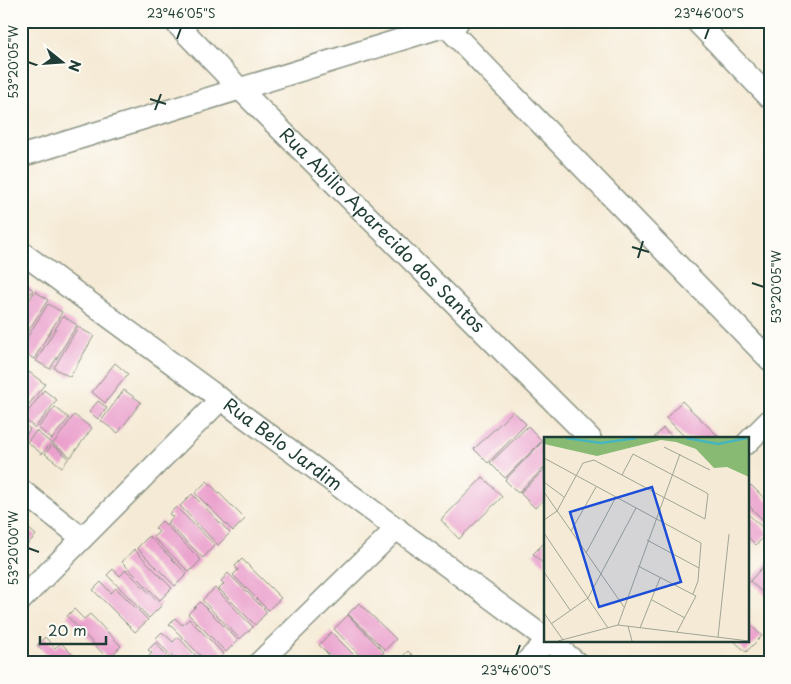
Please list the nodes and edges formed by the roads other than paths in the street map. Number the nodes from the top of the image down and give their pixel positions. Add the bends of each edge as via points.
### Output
1 (174, 21) edge
2 (696, 21) edge
3 (452, 23) edge
4 (240, 89) junction
5 (770, 98) edge
6 (21, 156) edge
7 (21, 252) edge
8 (770, 360) edge
9 (221, 399) junction
10 (770, 420) edge
11 (589, 437) edge
12 (748, 442) edge
13 (21, 490) edge
14 (397, 528) junction
15 (82, 538) junction
16 (21, 600) edge
17 (544, 637) edge
18 (546, 642) edge
19 (551, 642) edge
20 (259, 663) edge
21 (525, 663) edge
22 (577, 663) edge

1 - 4 street, Rua Abilio Aparecido dos Santos
2 - 5 street
3 - 4 street
3 - 8 street
4 - 6 street
4 - 11 street, Rua Abilio Aparecido dos Santos
7 - 9 street, Rua Belo Jardim
9 - 14 street, Rua Belo Jardim
9 - 15 street
10 - 12 street
13 - 15 street
14 - 17 street, Rua Belo Jardim
14 - 20 street
15 - 16 street
18 - 21 street
19 - 22 street

